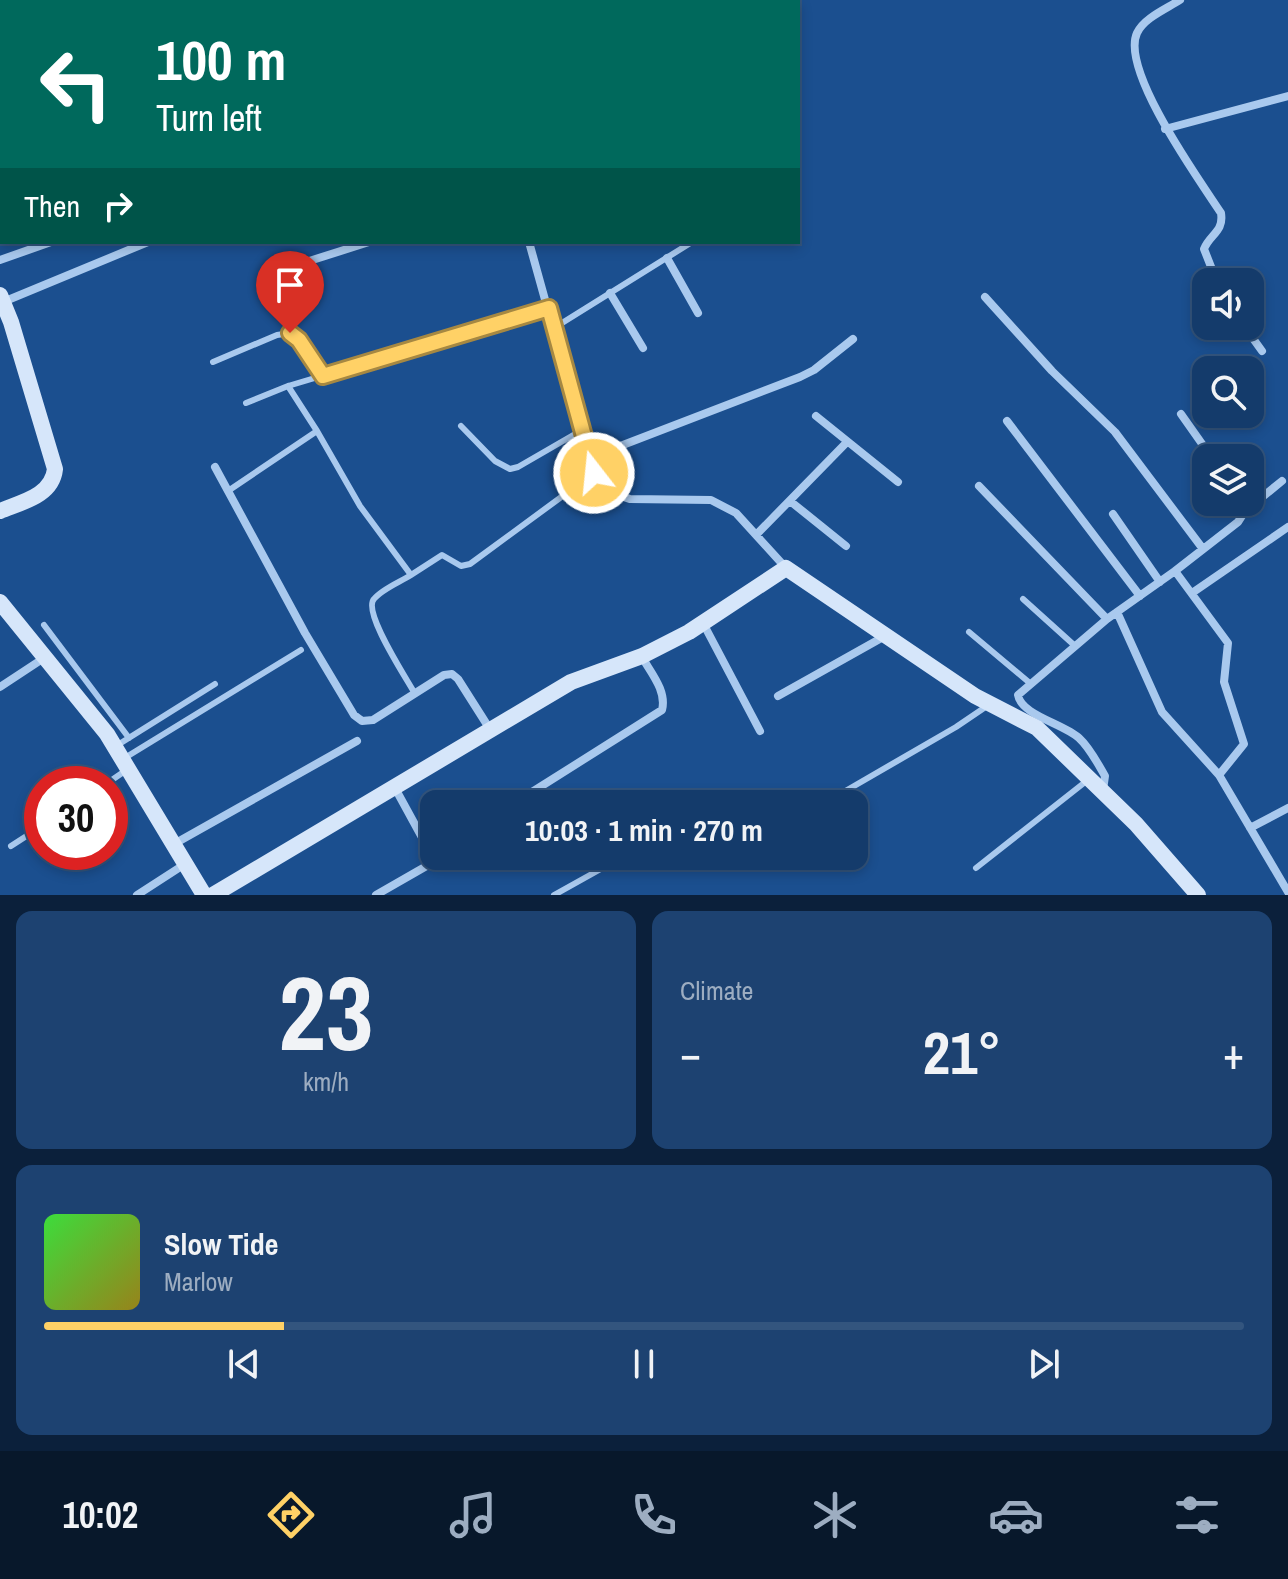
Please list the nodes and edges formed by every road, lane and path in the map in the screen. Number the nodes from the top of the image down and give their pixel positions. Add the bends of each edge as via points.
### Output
1 (1180, 0) edge
2 (1288, 96) edge
3 (1165, 129) junction
4 (45, 244) edge
5 (143, 244) edge
6 (363, 244) edge
7 (530, 244) edge
8 (689, 244) edge
9 (667, 258) junction
10 (0, 260) edge
11 (303, 263) dead end
12 (1211, 268) edge
13 (610, 293) junction
14 (985, 297) dead end
15 (1, 299) edge
16 (549, 308) junction
17 (698, 313) dead end
18 (554, 328) junction
19 (853, 339) dead end
20 (1254, 340) edge
21 (643, 348) dead end
22 (1262, 351) dead end
23 (213, 362) dead end
24 (323, 376) junction
25 (288, 386) junction
26 (246, 403) dead end
27 (1181, 414) dead end
28 (816, 416) dead end
29 (1007, 421) dead end
30 (461, 426) dead end
31 (582, 430) junction
32 (317, 431) junction
33 (847, 442) junction
34 (1202, 444) edge
35 (589, 458) junction
36 (215, 467) dead end
37 (594, 473) junction
38 (1282, 481) dead end
39 (898, 482) dead end
40 (979, 486) dead end
41 (228, 491) junction
42 (1264, 493) edge
43 (790, 501) junction
44 (0, 511) edge
45 (1113, 514) dead end
46 (1240, 516) edge
47 (1288, 527) edge
48 (756, 535) junction
49 (846, 546) dead end
50 (1203, 549) junction
51 (786, 568) junction
52 (1175, 571) junction
53 (411, 575) junction
54 (1160, 582) junction
55 (1192, 593) junction
56 (1140, 596) junction
57 (1023, 599) dead end
58 (0, 602) edge
59 (1117, 612) junction
60 (1107, 619) junction
61 (702, 623) junction
62 (44, 625) dead end
63 (969, 632) dead end
64 (886, 636) junction
65 (1074, 645) junction
66 (301, 650) dead end
67 (642, 656) junction
68 (44, 658) junction
69 (215, 684) dead end
70 (1031, 684) junction
71 (0, 687) edge
72 (415, 694) junction
73 (778, 696) dead end
74 (990, 704) junction
75 (491, 731) junction
76 (760, 731) dead end
77 (357, 741) dead end
78 (123, 753) junction
79 (116, 766) edge
80 (1219, 775) junction
81 (1089, 779) junction
82 (395, 788) junction
83 (535, 790) edge
84 (847, 790) edge
85 (1102, 792) junction
86 (1288, 808) edge
87 (1250, 828) junction
88 (420, 834) edge
89 (24, 838) edge
90 (174, 844) junction
91 (11, 846) dead end
92 (185, 863) junction
93 (976, 868) dead end
94 (423, 870) edge
95 (599, 870) edge
96 (1287, 889) edge
97 (137, 895) edge
98 (204, 895) edge
99 (213, 895) edge
100 (376, 895) edge
101 (554, 895) edge
102 (1198, 895) edge

1 - 3 street via 1143,23 1134,46
2 - 3 street
3 - 12 street via 1221,213 1219,231 1204,249
4 - 10 street
5 - 15 street
6 - 11 street
7 - 16 street
8 - 9 lane
9 - 13 lane
9 - 17 street
13 - 18 lane
13 - 21 street
14 - 50 street via 1115,432
15 - 44 street via 55,469 44,492
16 - 18 street
16 - 24 lane
18 - 31 street
19 - 35 street via 800,377
20 - 22 street
23 - 24 lane via 290,333
24 - 25 lane
25 - 26 lane
25 - 32 lane
27 - 34 street
28 - 33 street
29 - 56 street
30 - 31 lane via 510,469
31 - 35 street
32 - 41 lane
32 - 53 lane via 360,506
33 - 39 street
33 - 43 street
35 - 37 street
36 - 41 street
37 - 48 street via 621,497 711,500 736,513
37 - 53 lane via 470,564 461,566 442,555
38 - 42 street
40 - 60 street
41 - 72 street via 354,715 373,720
43 - 48 street
43 - 49 street
45 - 54 street
46 - 50 street
47 - 55 street
48 - 51 street
50 - 52 street
51 - 61 street
51 - 64 street
52 - 54 street
52 - 55 street
53 - 72 lane via 371,606
54 - 56 street
55 - 80 street via 1228,643 1224,682 1244,744
56 - 59 street
57 - 65 lane
58 - 68 street
59 - 60 street
59 - 80 street via 1162,712
60 - 65 street
61 - 67 street
61 - 76 street
62 - 78 lane
63 - 70 lane
64 - 73 street
64 - 74 street
65 - 70 street
66 - 78 lane
67 - 75 street via 571,682
67 - 83 street via 662,692 662,710
68 - 71 street
68 - 78 street
69 - 78 lane
70 - 85 street via 1018,695 1019,703 1079,738 1105,776
72 - 75 street via 452,674
74 - 81 street via 1037,728
74 - 84 lane
75 - 82 street
77 - 90 street
78 - 79 lane
78 - 90 street
80 - 87 street
81 - 85 street
81 - 93 lane
82 - 88 street
82 - 99 street
85 - 102 street
86 - 87 street
87 - 96 street
89 - 91 lane
90 - 92 street
92 - 97 street
92 - 98 street
94 - 100 street
95 - 101 lane

